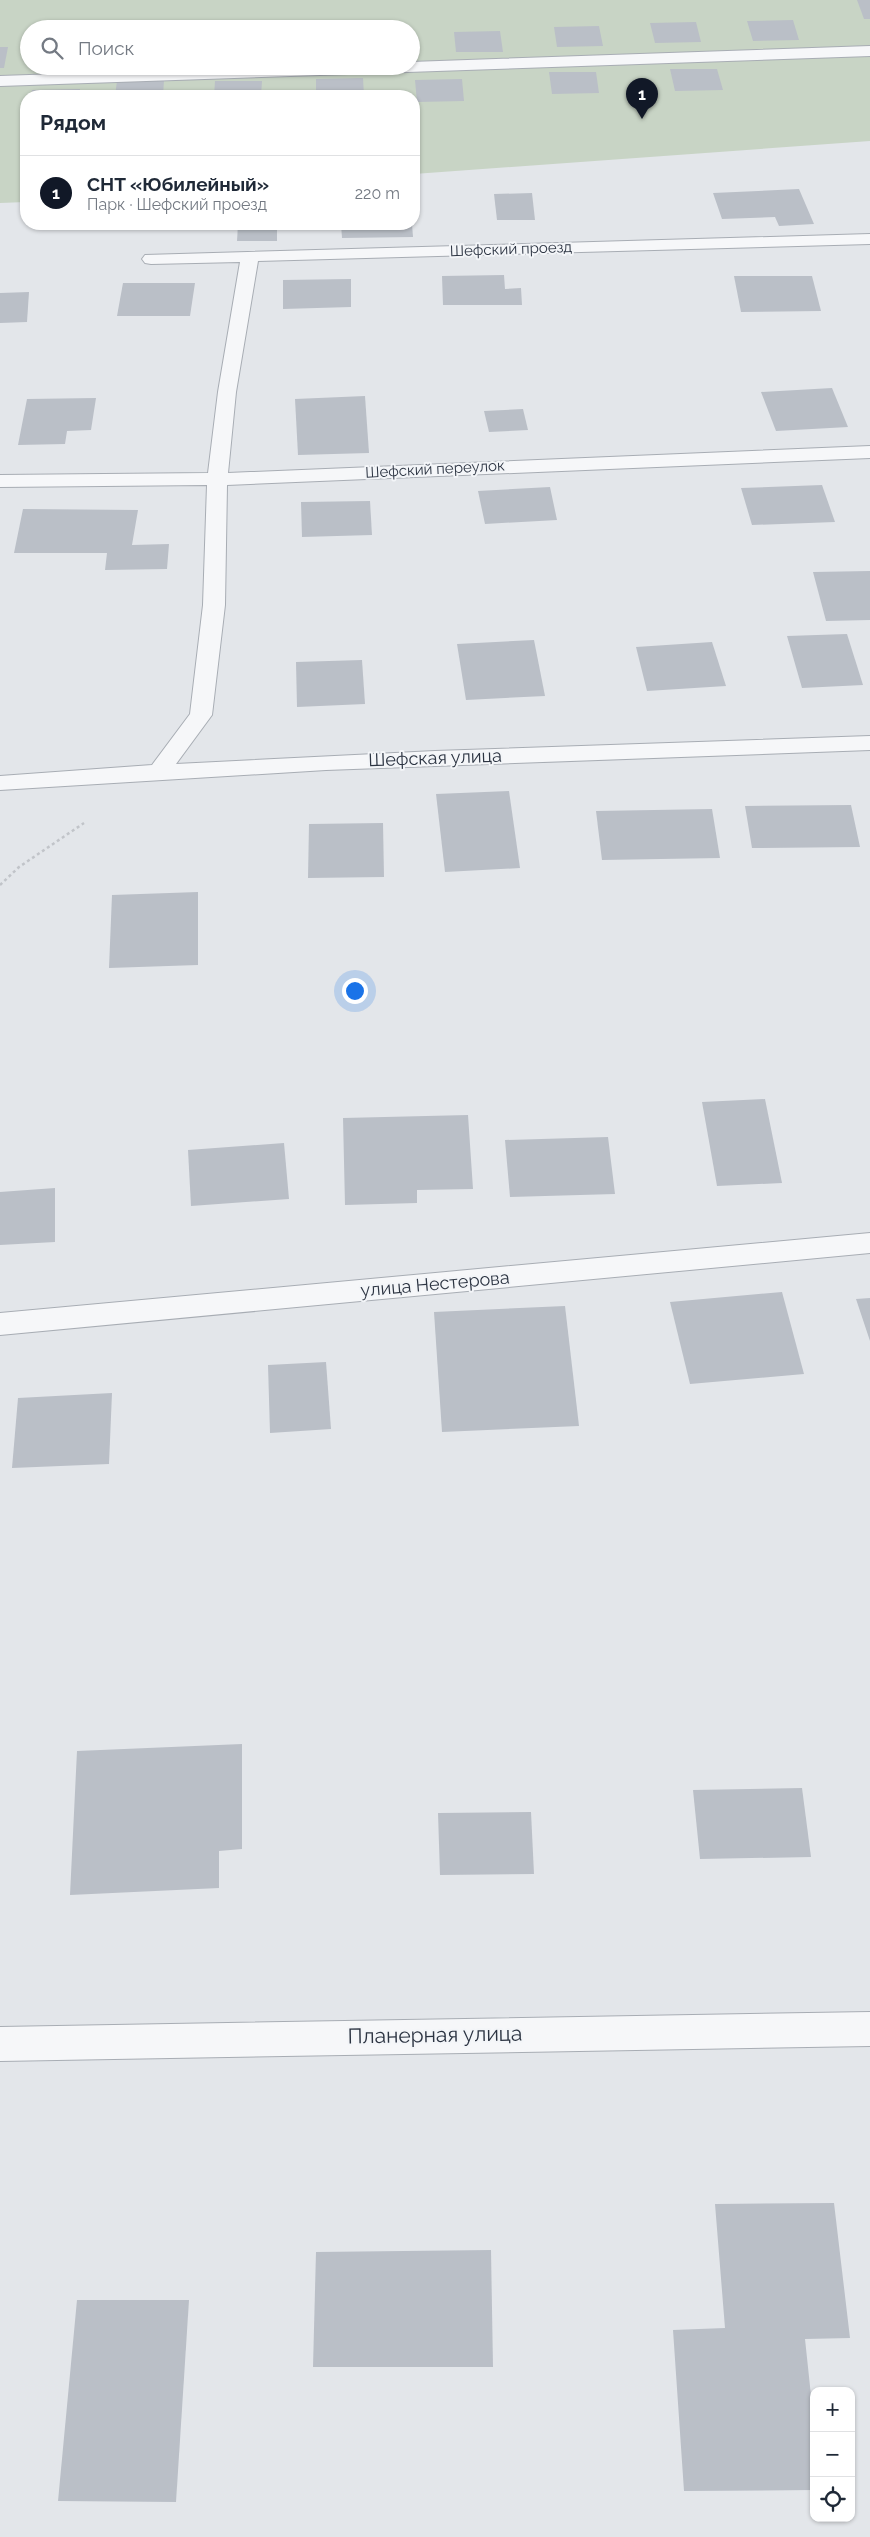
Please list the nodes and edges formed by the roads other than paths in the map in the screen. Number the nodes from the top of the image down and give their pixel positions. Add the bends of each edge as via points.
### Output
1 (870, 51) edge
2 (420, 67) edge
3 (174, 75) edge
4 (0, 81) edge
5 (870, 238) edge
6 (250, 257) junction
7 (151, 259) dead end
8 (870, 452) edge
9 (217, 479) junction
10 (0, 481) edge
11 (870, 743) edge
12 (160, 770) junction
13 (0, 783) edge
14 (870, 1243) edge
15 (0, 1324) edge
16 (870, 2029) edge
17 (0, 2044) edge

1 - 2 street
3 - 4 street
5 - 6 street, Шефский проезд
6 - 7 street, Шефский проезд
6 - 9 street via 227,392
8 - 9 street, Шефский переулок
9 - 10 street, Шефский переулок
9 - 12 street via 214,605 201,715
11 - 12 street, Шефская улица
12 - 13 street, Шефская улица
14 - 15 street, улица Нестерова
16 - 17 street, Планерная улица

